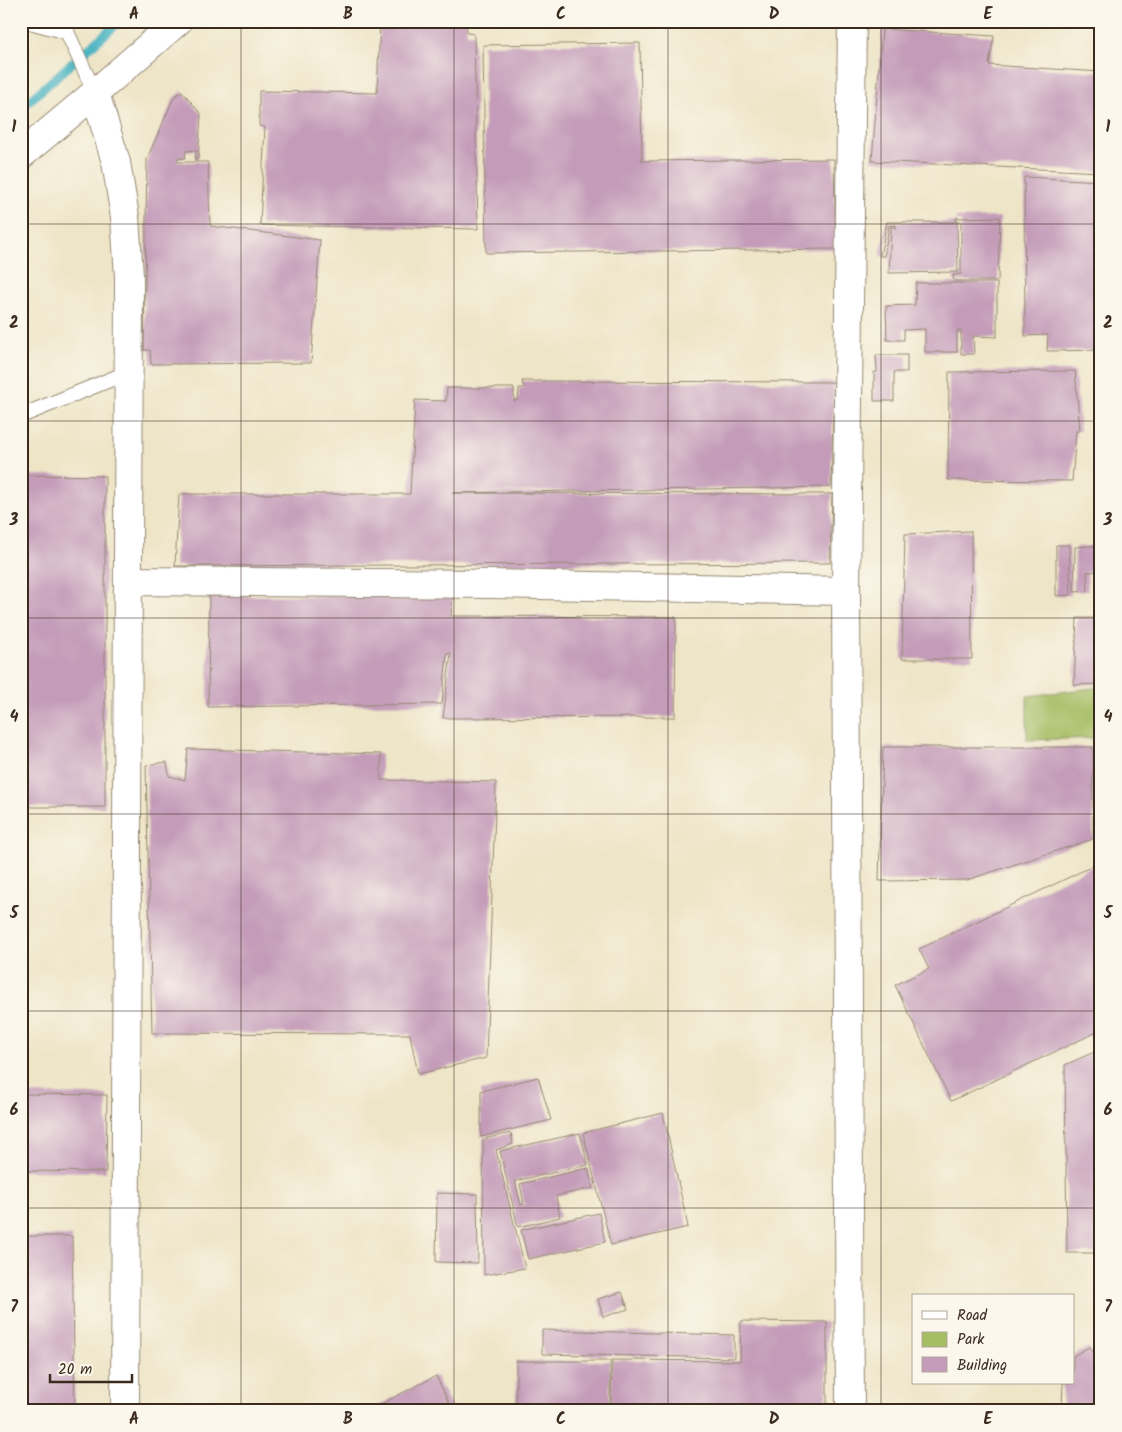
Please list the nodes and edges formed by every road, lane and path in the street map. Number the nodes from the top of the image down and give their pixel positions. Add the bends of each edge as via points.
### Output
1 (26, 21) edge
2 (178, 21) edge
3 (852, 21) edge
4 (67, 27) edge
5 (96, 94) junction
6 (21, 155) edge
7 (129, 372) junction
8 (21, 416) edge
9 (128, 581) junction
10 (846, 591) junction
11 (126, 1411) edge
12 (850, 1411) edge

1 - 4 lane
2 - 5 street
3 - 10 street
4 - 5 lane
5 - 6 street
5 - 7 street via 116,162 126,217 130,276
7 - 8 lane
7 - 9 street
9 - 10 street
9 - 11 street
10 - 12 street

